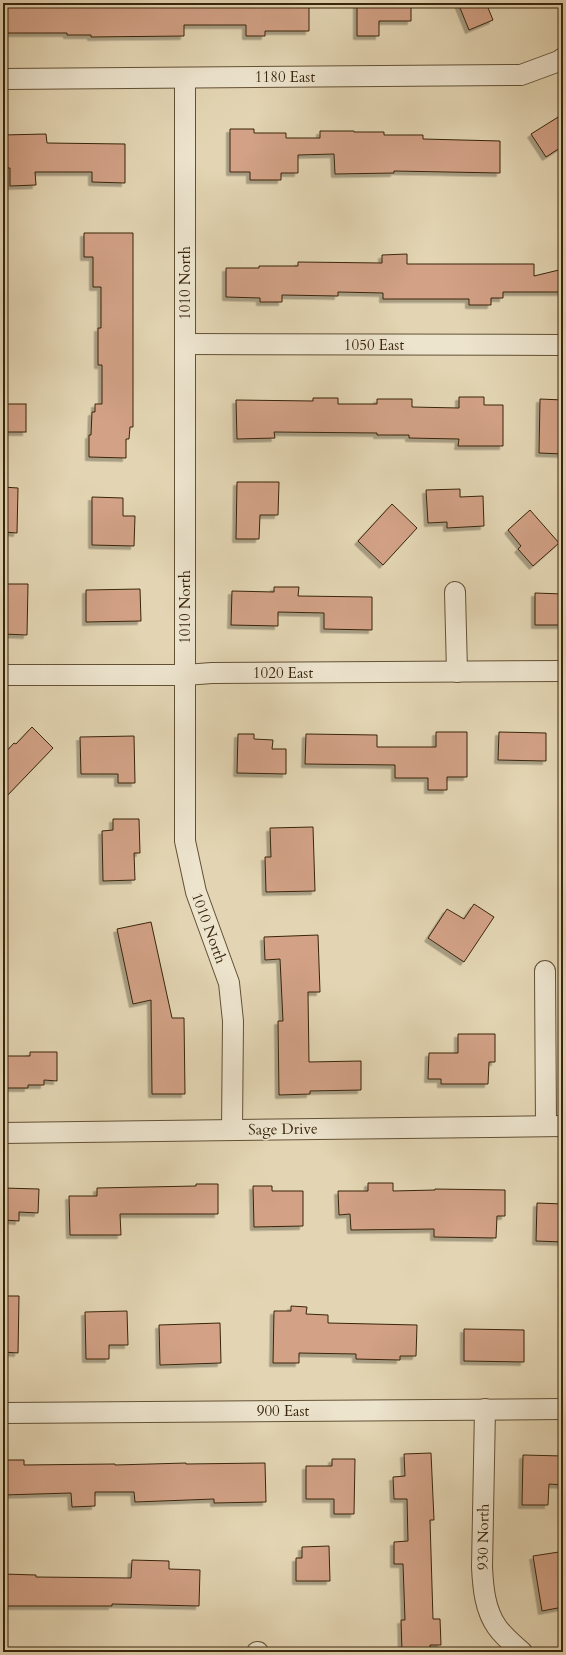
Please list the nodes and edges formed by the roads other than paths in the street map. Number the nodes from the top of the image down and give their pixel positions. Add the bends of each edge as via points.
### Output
1 (563, 58) edge
2 (185, 78) junction
3 (3, 79) edge
4 (185, 344) junction
5 (563, 345) edge
6 (454, 592) dead end
7 (563, 671) edge
8 (458, 672) junction
9 (3, 674) edge
10 (185, 674) junction
11 (546, 971) dead end
12 (555, 1126) edge
13 (232, 1130) junction
14 (3, 1132) edge
15 (484, 1409) junction
16 (563, 1409) edge
17 (3, 1413) edge
18 (522, 1652) edge

1 - 2 street, 1180 East via 521,75
2 - 3 street, 1180 East
2 - 4 street, 1010 North
4 - 5 street, 1050 East
4 - 10 street, 1010 North
6 - 8 street
7 - 8 street, 1020 East
8 - 10 street, 1020 East
9 - 10 street, 1020 East
10 - 13 street, 1010 North via 185,841 196,892 229,983 233,1021
11 - 12 street
12 - 13 street, Sage Drive
13 - 14 street, Sage Drive
15 - 16 street, 900 East
15 - 17 street, 900 East
15 - 18 street, 930 North via 484,1591 488,1608 497,1627

